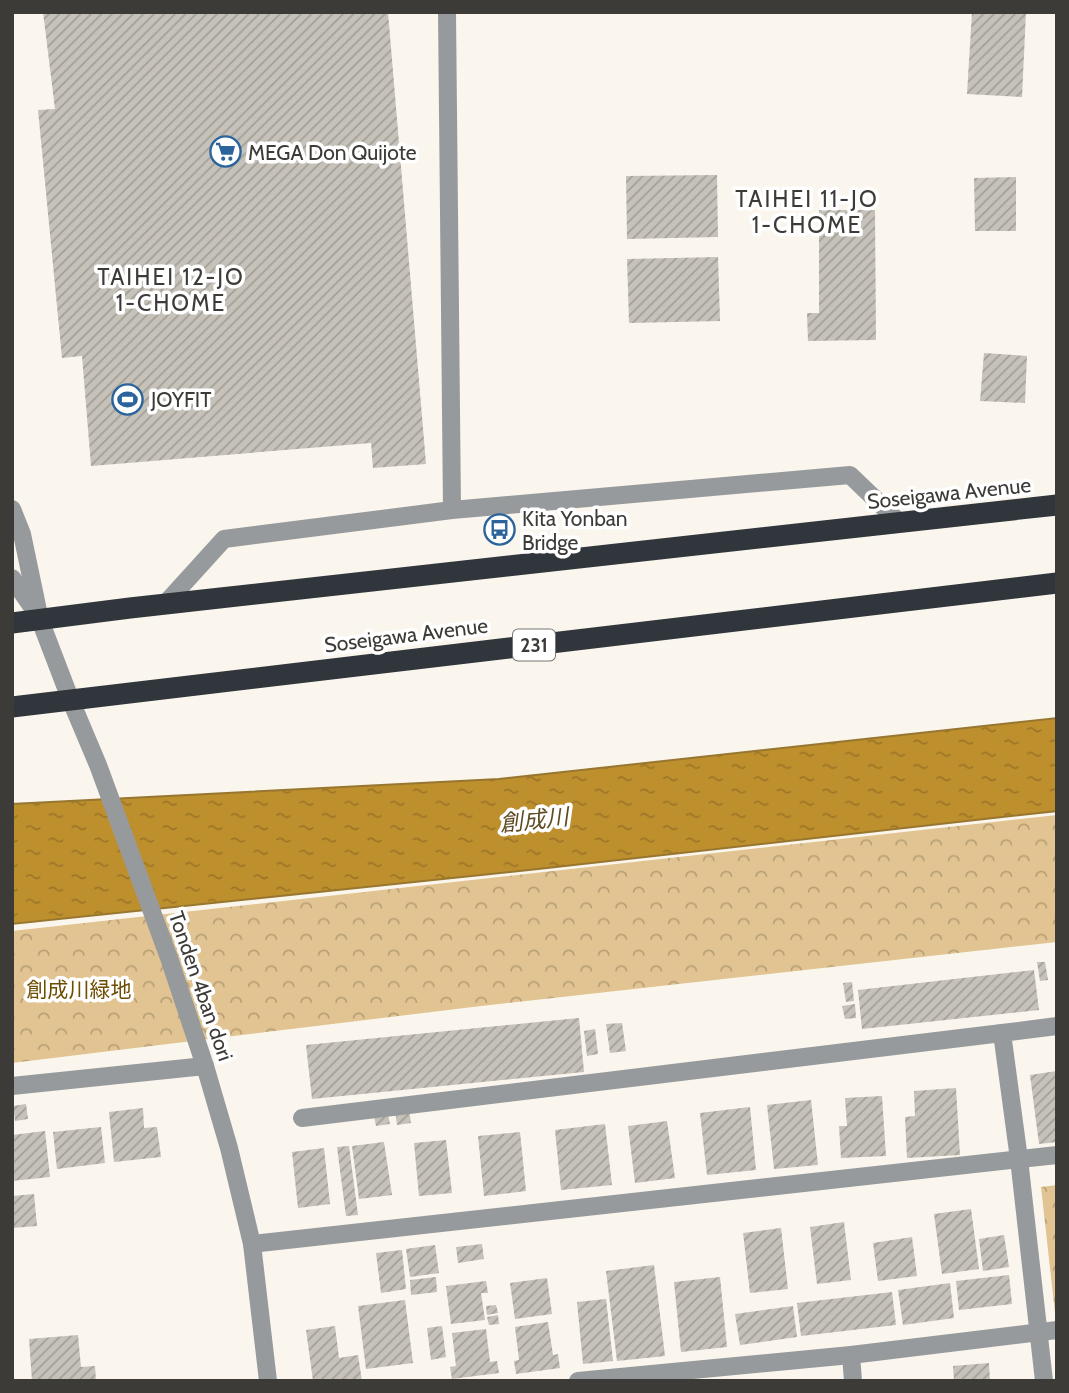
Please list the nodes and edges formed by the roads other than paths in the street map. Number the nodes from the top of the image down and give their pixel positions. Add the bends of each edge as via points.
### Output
1 (447, 12) edge
2 (1057, 505) edge
3 (12, 509) edge
4 (452, 510) junction
5 (900, 523) junction
6 (12, 578) edge
7 (1057, 583) edge
8 (165, 604) junction
9 (40, 620) junction
10 (12, 623) edge
11 (71, 701) junction
12 (12, 707) edge
13 (1057, 1026) edge
14 (1002, 1033) junction
15 (205, 1066) junction
16 (12, 1086) edge
17 (302, 1118) dead end
18 (1057, 1155) edge
19 (1019, 1159) junction
20 (252, 1244) junction
21 (1057, 1330) edge
22 (1038, 1332) junction
23 (850, 1355) junction
24 (644, 1378) edge
25 (268, 1381) edge
26 (578, 1381) edge
27 (853, 1381) edge
28 (1044, 1381) edge

1 - 4 street
2 - 5 highway, Soseigawa Avenue
3 - 9 street via 22,534
4 - 5 street via 850,475
4 - 8 street via 224,539
5 - 8 highway, Soseigawa Avenue
6 - 9 street
7 - 11 highway, Soseigawa Avenue / 231
8 - 9 highway, Soseigawa Avenue
9 - 10 highway, Soseigawa Avenue
9 - 11 street, Tonden 4ban dori
11 - 12 highway, Soseigawa Avenue / 231
11 - 15 street, Tonden 4ban dori
13 - 14 street
14 - 17 street
14 - 19 street
15 - 16 street
15 - 20 street, Tonden 4ban dori
18 - 19 street
19 - 20 street
19 - 22 street
20 - 25 street, Tonden 4ban dori
21 - 22 street
22 - 23 street
22 - 28 street
23 - 24 street
23 - 27 street
24 - 26 street

